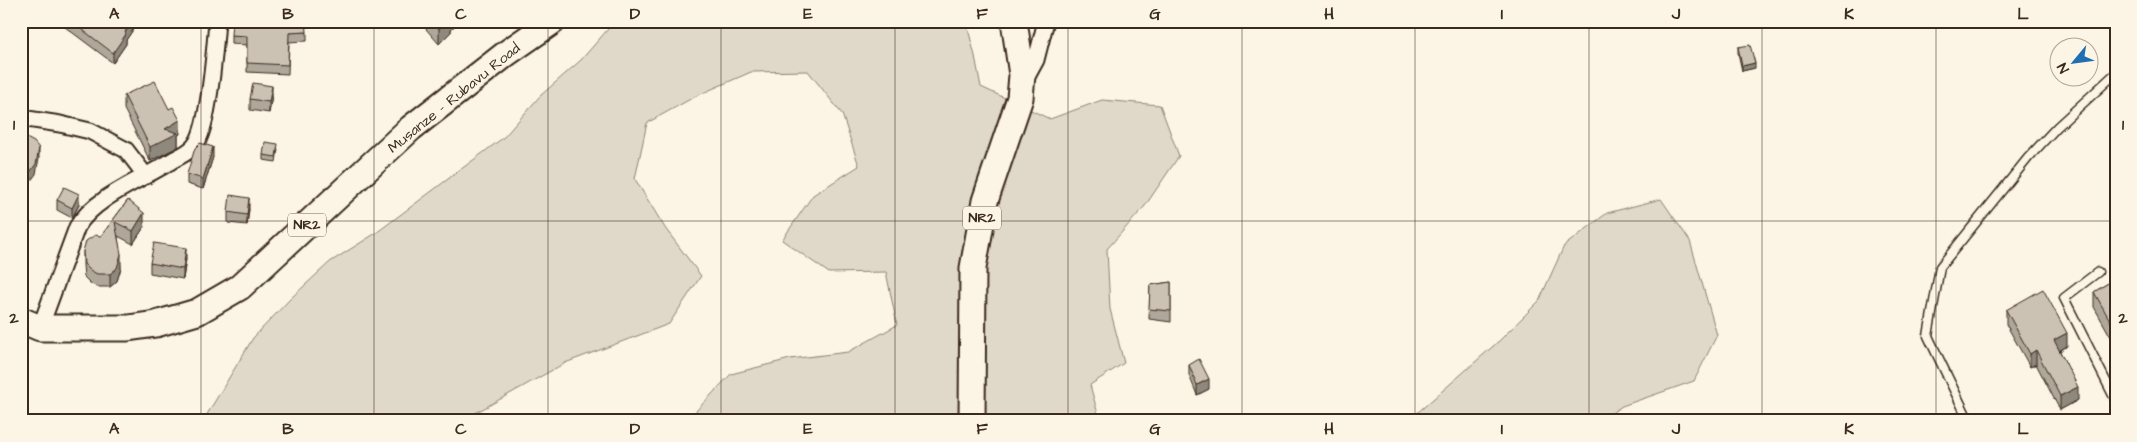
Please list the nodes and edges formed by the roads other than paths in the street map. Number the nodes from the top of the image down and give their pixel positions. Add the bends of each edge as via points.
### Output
1 (217, 21) edge
2 (553, 21) edge
3 (1014, 21) edge
4 (1046, 21) edge
5 (2116, 73) edge
6 (1021, 88) junction
7 (21, 118) edge
8 (146, 176) junction
9 (2098, 272) dead end
10 (31, 324) edge
11 (2116, 401) edge
12 (972, 421) edge
13 (1969, 421) edge

1 - 8 street via 205,119 199,140 188,151
2 - 10 highway, Musanze - Rubavu Road / NR2 via 411,128 240,287 197,312 128,328
3 - 6 highway, NR2
4 - 6 street via 1036,60
5 - 13 lane via 2028,158 1940,267 1928,336
6 - 12 highway, NR2 via 984,201 973,268
7 - 8 street via 60,124 98,135 126,150
8 - 10 street via 98,204 83,217
9 - 11 lane via 2064,298

